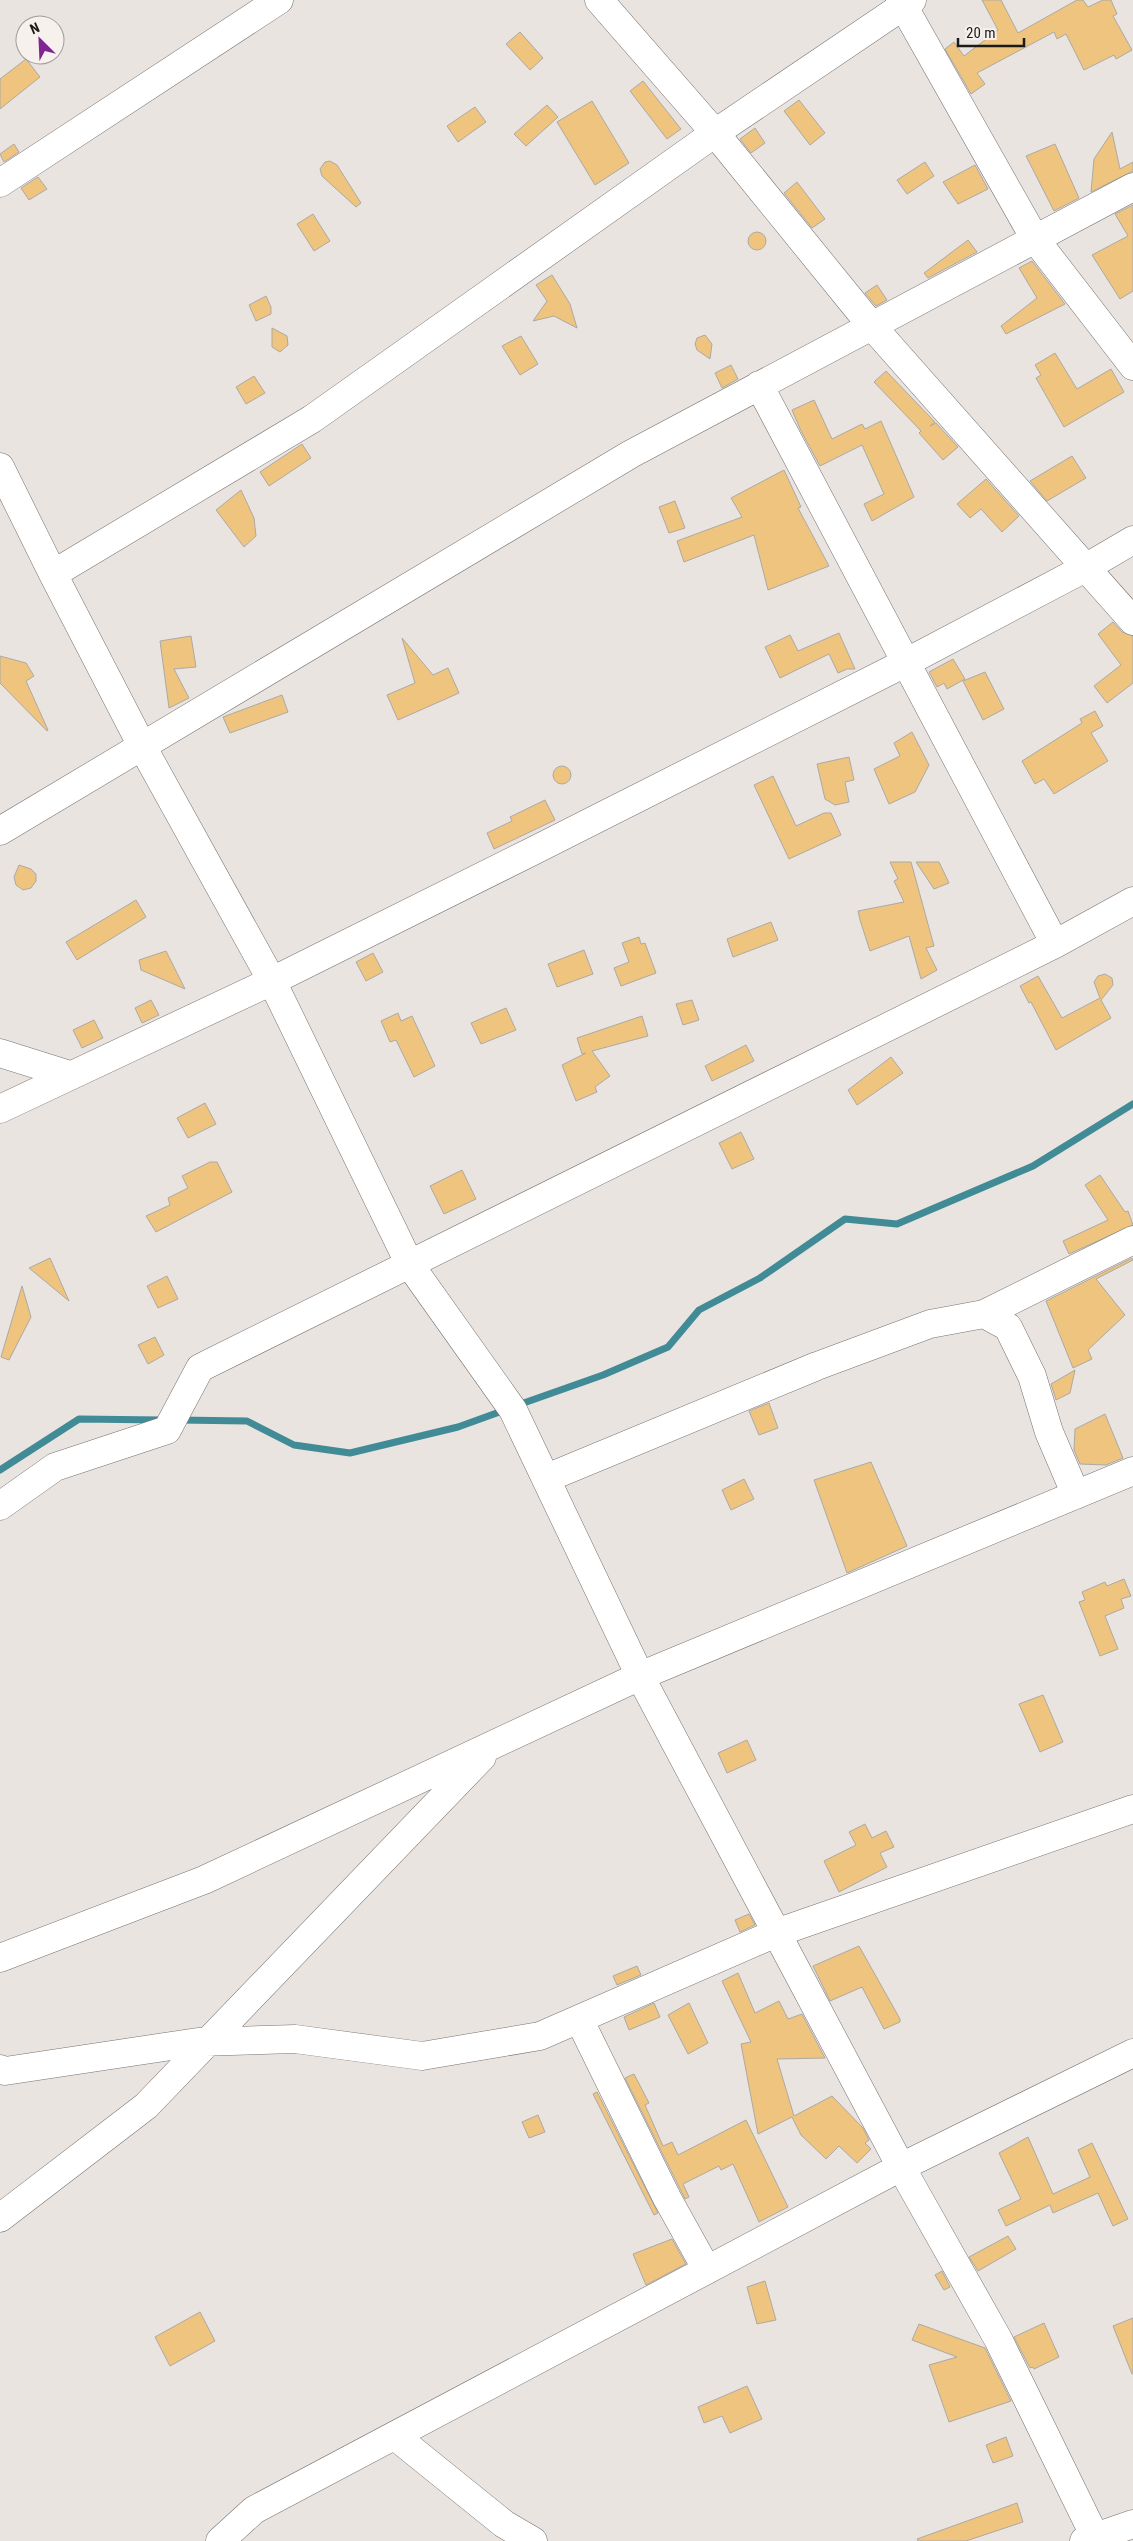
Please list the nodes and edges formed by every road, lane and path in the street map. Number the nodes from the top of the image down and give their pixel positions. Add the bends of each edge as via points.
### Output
1 (279, 0) edge
2 (599, 0) edge
3 (905, 2) edge
4 (715, 133) junction
5 (0, 183) edge
6 (1133, 187) edge
7 (1035, 239) junction
8 (871, 325) junction
9 (1133, 366) edge
10 (759, 385) junction
11 (0, 467) edge
12 (1133, 540) edge
13 (1087, 567) junction
14 (53, 574) junction
15 (1133, 622) edge
16 (906, 662) junction
17 (142, 746) junction
18 (0, 831) edge
19 (1133, 901) edge
20 (1055, 944) junction
21 (272, 981) junction
22 (0, 1053) edge
23 (70, 1075) junction
24 (0, 1109) edge
25 (1133, 1240) edge
26 (410, 1265) junction
27 (984, 1314) junction
28 (1133, 1471) edge
29 (547, 1478) junction
30 (1076, 1494) junction
31 (0, 1506) edge
32 (640, 1676) junction
33 (492, 1746) junction
34 (1133, 1809) edge
35 (776, 1933) junction
36 (0, 1958) edge
37 (579, 2019) junction
38 (208, 2041) junction
39 (1133, 2053) edge
40 (0, 2069) edge
41 (901, 2167) junction
42 (0, 2218) edge
43 (707, 2270) junction
44 (395, 2436) junction
45 (1133, 2524) edge
46 (1092, 2540) edge
47 (220, 2541) edge
48 (533, 2541) edge

1 - 5 street
2 - 4 street
3 - 4 street
3 - 7 street
4 - 8 street
4 - 14 street via 312,419
6 - 7 street
7 - 8 street
7 - 9 street
8 - 10 street
8 - 13 street
10 - 16 street
10 - 17 street via 632,454
11 - 14 street
12 - 13 street
13 - 15 street
13 - 16 street
14 - 17 street
16 - 20 street
16 - 21 street
17 - 18 street
17 - 21 street
19 - 20 street
20 - 26 street
21 - 23 street
21 - 26 street
22 - 23 street
23 - 24 street
25 - 27 street
26 - 29 street via 513,1410
26 - 31 street via 200,1368 167,1430 55,1467
27 - 29 street via 930,1324 817,1366
27 - 30 street via 1008,1327 1032,1376 1048,1432
28 - 30 street
29 - 32 street
30 - 32 street
32 - 33 street
32 - 35 street
33 - 36 street via 204,1880
33 - 38 street
34 - 35 street
35 - 37 street
35 - 41 street
37 - 38 street via 540,2036 422,2056 295,2039
37 - 43 street via 667,2198
38 - 40 street via 5,2071
38 - 42 street via 146,2106
39 - 41 street
41 - 43 street
41 - 46 street via 998,2339
43 - 44 street
44 - 47 street via 254,2510
44 - 48 street via 504,2524
45 - 46 street

